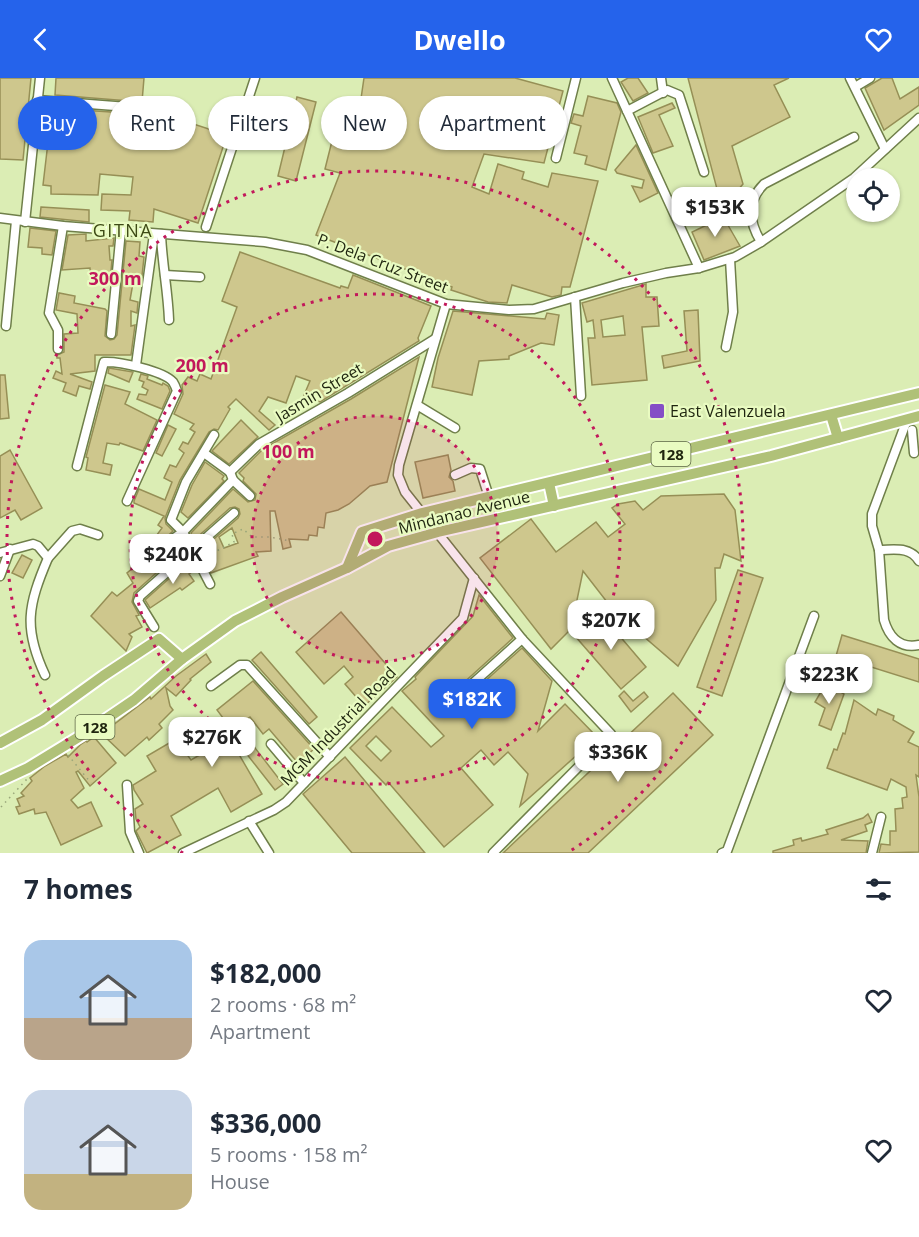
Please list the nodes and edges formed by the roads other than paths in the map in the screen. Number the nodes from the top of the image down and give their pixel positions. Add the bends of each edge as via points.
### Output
1 (40, 78) edge
2 (255, 78) edge
3 (576, 78) edge
4 (612, 78) edge
5 (661, 78) edge
6 (850, 78) edge
7 (870, 78) edge
8 (855, 87) junction
9 (663, 93) junction
10 (38, 96) edge
11 (627, 111) junction
12 (919, 118) edge
13 (854, 137) dead end
14 (885, 149) junction
15 (30, 150) edge
16 (556, 158) dead end
17 (704, 172) dead end
18 (0, 218) edge
19 (20, 221) junction
20 (63, 226) junction
21 (206, 227) dead end
22 (121, 230) junction
23 (157, 234) junction
24 (761, 242) junction
25 (730, 259) junction
26 (699, 268) junction
27 (165, 275) junction
28 (200, 276) dead end
29 (575, 297) junction
30 (446, 304) junction
31 (169, 320) dead end
32 (6, 326) dead end
33 (111, 334) dead end
34 (435, 339) junction
35 (726, 347) dead end
36 (58, 349) dead end
37 (136, 365) junction
38 (919, 393) edge
39 (581, 396) dead end
40 (417, 405) junction
41 (831, 415) junction
42 (919, 417) edge
43 (907, 420) junction
44 (455, 428) dead end
45 (911, 430) edge
46 (214, 435) dead end
47 (838, 438) junction
48 (204, 453) junction
49 (914, 453) dead end
50 (77, 466) dead end
51 (455, 475) dead end
52 (232, 476) junction
53 (549, 483) junction
54 (250, 496) dead end
55 (489, 497) junction
56 (127, 501) dead end
57 (554, 506) junction
58 (234, 513) dead end
59 (422, 513) junction
60 (183, 532) junction
61 (438, 532) junction
62 (98, 535) dead end
63 (10, 549) junction
64 (879, 550) junction
65 (193, 551) junction
66 (0, 553) edge
67 (153, 557) dead end
68 (48, 558) junction
69 (919, 561) edge
70 (348, 568) junction
71 (0, 576) edge
72 (474, 578) junction
73 (210, 584) dead end
74 (814, 616) dead end
75 (154, 627) dead end
76 (522, 639) junction
77 (919, 645) edge
78 (182, 659) junction
79 (45, 675) dead end
80 (211, 686) dead end
81 (442, 711) dead end
82 (0, 743) edge
83 (271, 744) dead end
84 (330, 757) junction
85 (0, 781) edge
86 (304, 783) junction
87 (127, 785) dead end
88 (880, 817) dead end
89 (249, 821) junction
90 (139, 853) edge
91 (183, 853) edge
92 (269, 853) edge
93 (493, 853) edge
94 (722, 853) edge
95 (872, 853) edge

1 - 10 street
2 - 21 street
3 - 16 street
4 - 11 street
5 - 9 street
6 - 8 street
7 - 8 street
8 - 14 street
9 - 11 street
9 - 17 street via 679,94
11 - 26 street
12 - 14 street, P. Dela Cruz Street
13 - 24 street via 757,191 750,218
14 - 24 street, P. Dela Cruz Street via 854,178
15 - 19 street
18 - 19 street, P. Dela Cruz Street
19 - 20 street, P. Dela Cruz Street
19 - 32 street
20 - 22 street, P. Dela Cruz Street
20 - 36 street via 49,312 58,330
22 - 23 street, P. Dela Cruz Street
22 - 33 street
23 - 27 street
23 - 30 street, P. Dela Cruz Street via 265,242 307,250
23 - 37 street
24 - 25 street, P. Dela Cruz Street
25 - 26 street, P. Dela Cruz Street
25 - 35 street via 733,312
26 - 29 street, P. Dela Cruz Street
27 - 28 street
27 - 31 street
29 - 30 street, P. Dela Cruz Street via 534,309
29 - 39 street
30 - 34 street
34 - 40 street
34 - 52 street, Jasmin Street via 260,444
37 - 50 street via 103,363
37 - 56 street via 168,378 177,391
38 - 41 main road, Mindanao Avenue / 128
40 - 44 street
40 - 59 street via 398,475 405,492
41 - 47 main road
41 - 53 main road, Mindanao Avenue / 128
42 - 43 main road, Mindanao Avenue / 128
43 - 45 street
43 - 47 main road, Mindanao Avenue / 128
45 - 49 street
45 - 64 street via 872,514
46 - 48 street
47 - 57 main road, Mindanao Avenue / 128
48 - 52 street
48 - 60 street via 186,482 171,520
51 - 55 street via 471,468 480,469
52 - 54 street
52 - 60 street, Jasmin Street
53 - 55 main road, Mindanao Avenue / 128
53 - 57 main road
55 - 59 main road, Mindanao Avenue / 128
57 - 61 main road, Mindanao Avenue / 128
58 - 65 street
59 - 61 street
59 - 70 main road, Mindanao Avenue / 128 via 362,532
60 - 65 street
60 - 67 street, Jasmin Street
61 - 70 main road, Mindanao Avenue / 128 via 388,546
61 - 72 street
62 - 68 street via 80,529 72,531
63 - 66 street
63 - 68 street via 27,544 38,546
63 - 71 street
64 - 69 street via 910,552
64 - 77 street via 887,630 901,643
65 - 73 street
65 - 75 street via 140,596 138,601
68 - 79 street via 30,612 31,639
70 - 78 main road, Mindanao Avenue / 128 via 234,621
72 - 76 street
72 - 84 street, MGM Industrial Road via 463,618
74 - 94 street via 727,851
76 - 81 street
76 - 93 street via 611,734
78 - 82 main road, 128 via 159,639 42,720
78 - 85 main road, Mindanao Avenue / 128 via 134,699 61,748
80 - 84 street via 247,664
83 - 86 street
84 - 86 street, MGM Industrial Road
86 - 89 street, MGM Industrial Road via 286,802
87 - 90 street via 130,832
88 - 95 street
89 - 91 street, MGM Industrial Road
89 - 92 street

